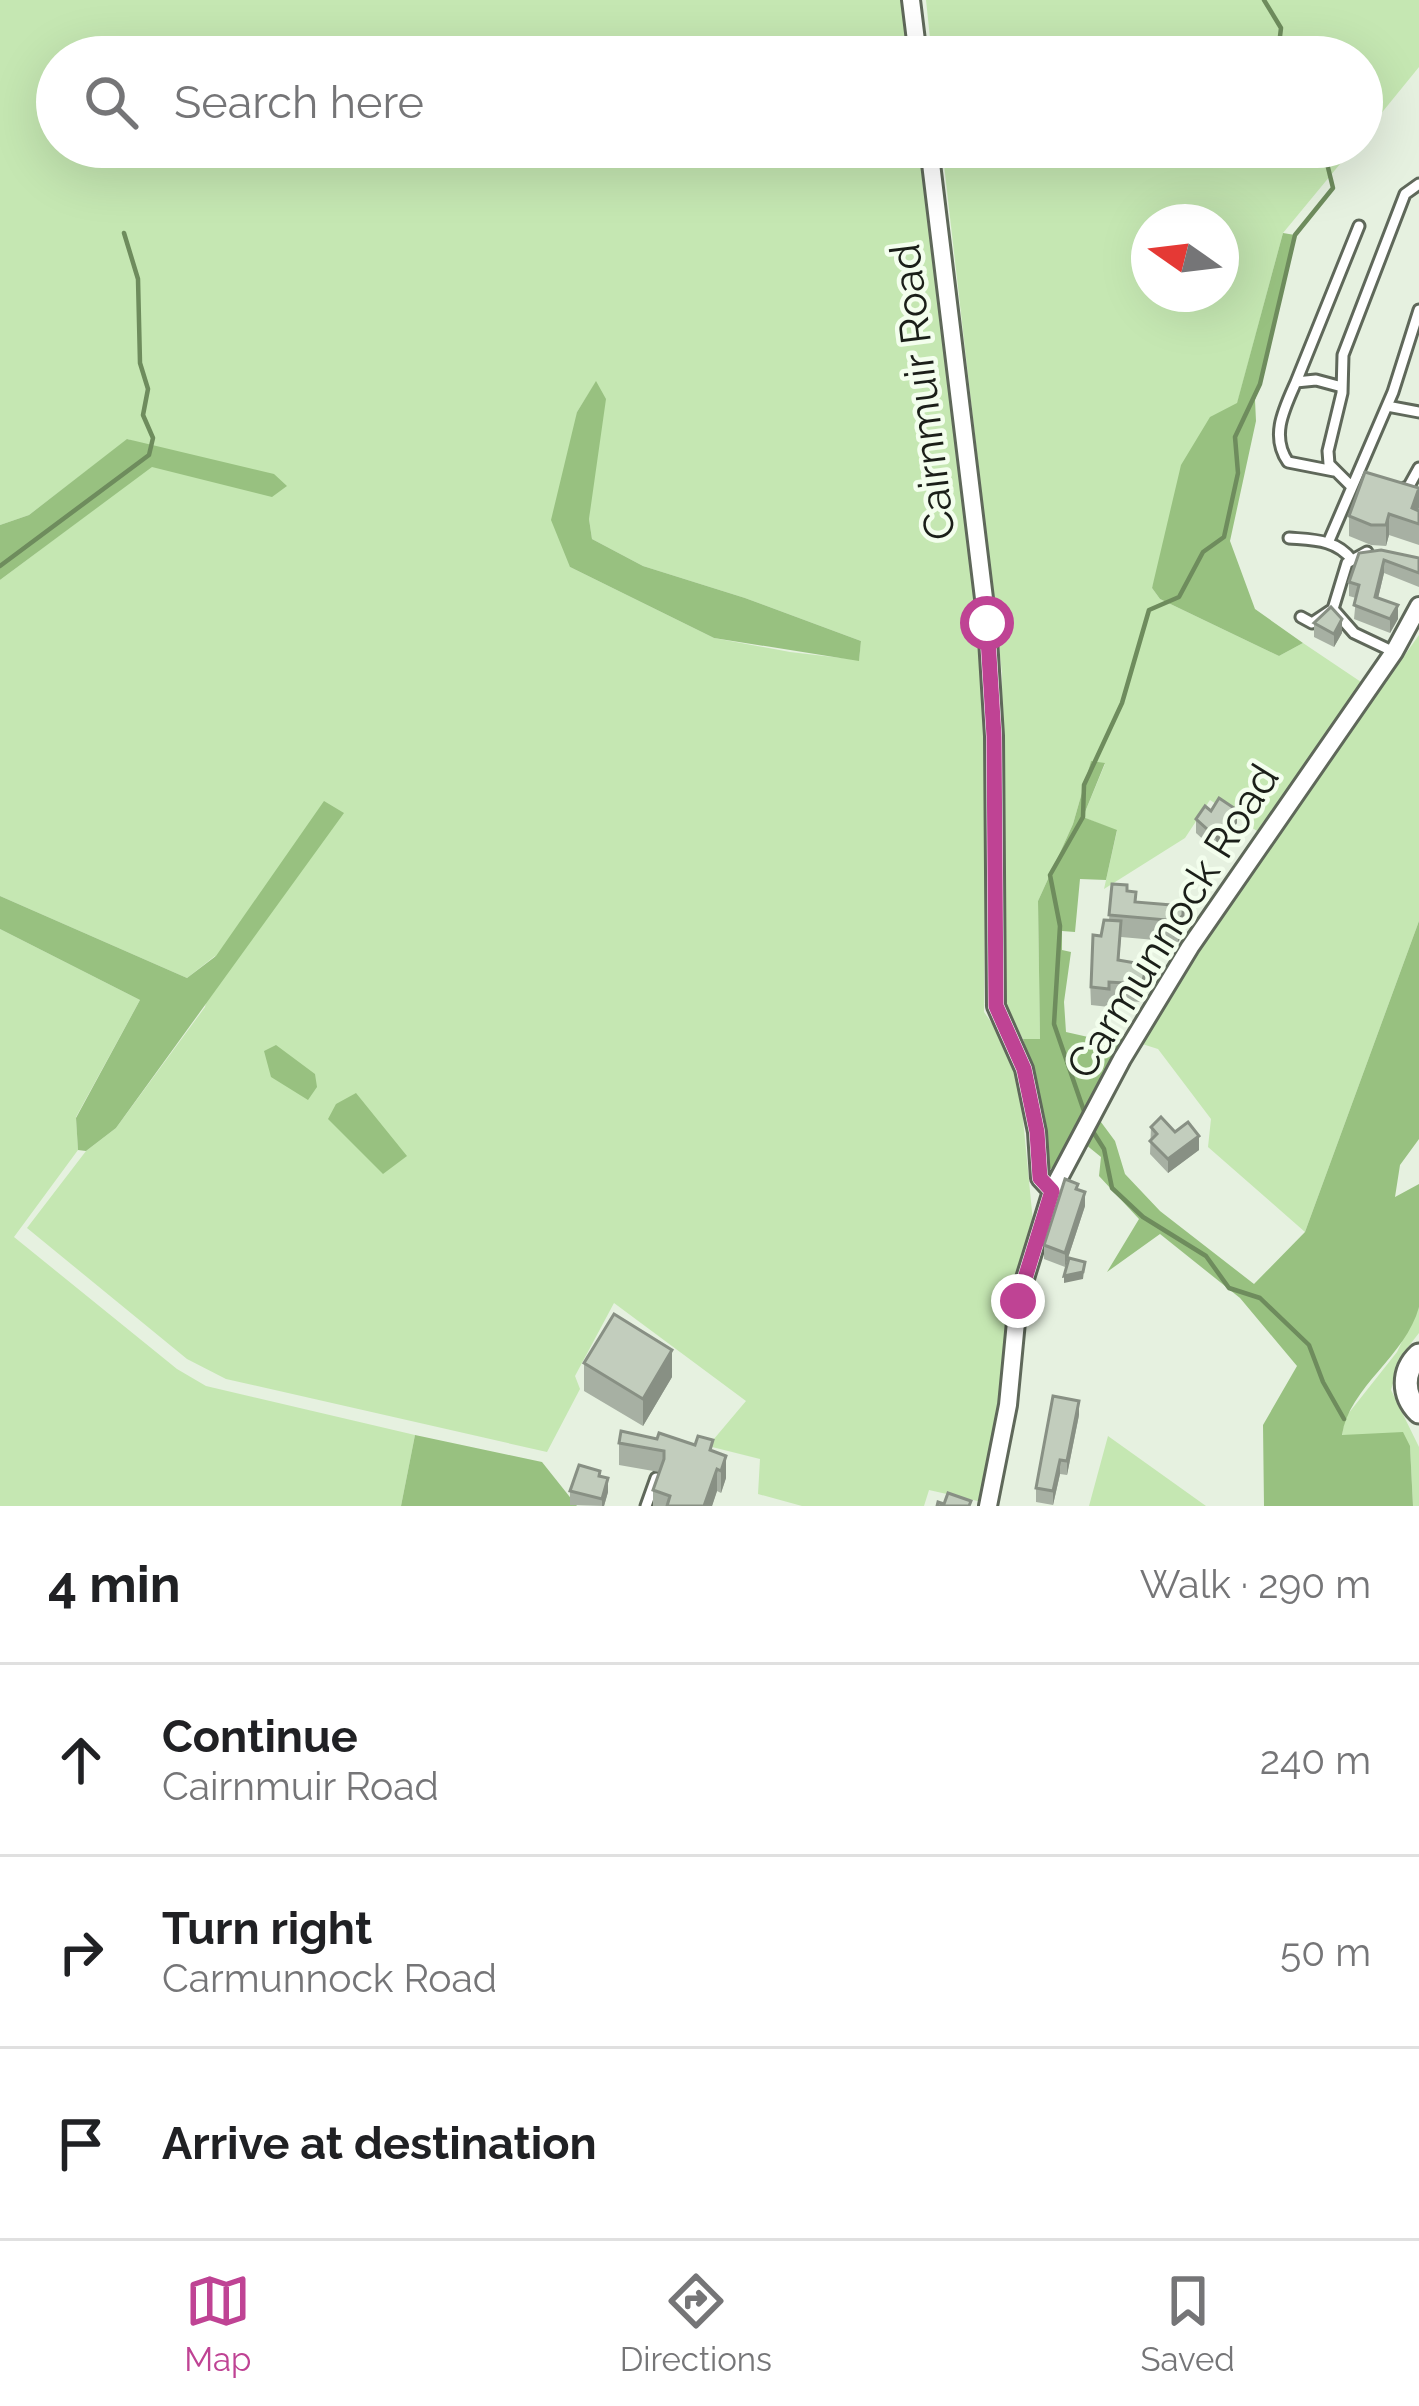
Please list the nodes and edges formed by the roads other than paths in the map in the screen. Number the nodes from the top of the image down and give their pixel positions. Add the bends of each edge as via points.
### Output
1 (911, 0) edge
2 (915, 36) edge
3 (932, 168) edge
4 (1419, 184) edge
5 (1359, 226) dead end
6 (1419, 310) edge
7 (1296, 382) junction
8 (1342, 387) junction
9 (1387, 406) junction
10 (1419, 412) edge
11 (1419, 468) edge
12 (1334, 471) junction
13 (1354, 483) junction
14 (1370, 485) edge
15 (1387, 490) edge
16 (1289, 538) dead end
17 (1328, 543) junction
18 (1378, 555) edge
19 (1352, 560) junction
20 (1419, 606) edge
21 (1334, 609) junction
22 (1301, 617) dead end
23 (1394, 652) junction
24 (1052, 1191) junction
25 (1419, 1354) edge
26 (1419, 1412) edge
27 (656, 1478) edge
28 (646, 1506) edge
29 (988, 1506) edge

1 - 2 street
3 - 24 street, Cairnmuir Road via 987,623 996,1006 1024,1069 1040,1178
4 - 8 lane via 1405,194 1356,313
5 - 7 lane
6 - 9 lane
7 - 8 lane
7 - 12 lane via 1279,449 1297,466
8 - 12 lane via 1329,438
9 - 10 lane
9 - 13 lane
11 - 15 lane via 1409,486
12 - 13 lane
13 - 14 lane
13 - 17 lane
16 - 17 lane
17 - 19 lane
18 - 19 lane
19 - 21 lane
20 - 23 street, Carmunnock Road
21 - 22 lane via 1312,622
21 - 23 lane via 1354,634
23 - 24 street, Carmunnock Road via 1190,947
24 - 29 street, Carmunnock Road via 1018,1301
25 - 26 street via 1406,1391
27 - 28 lane

